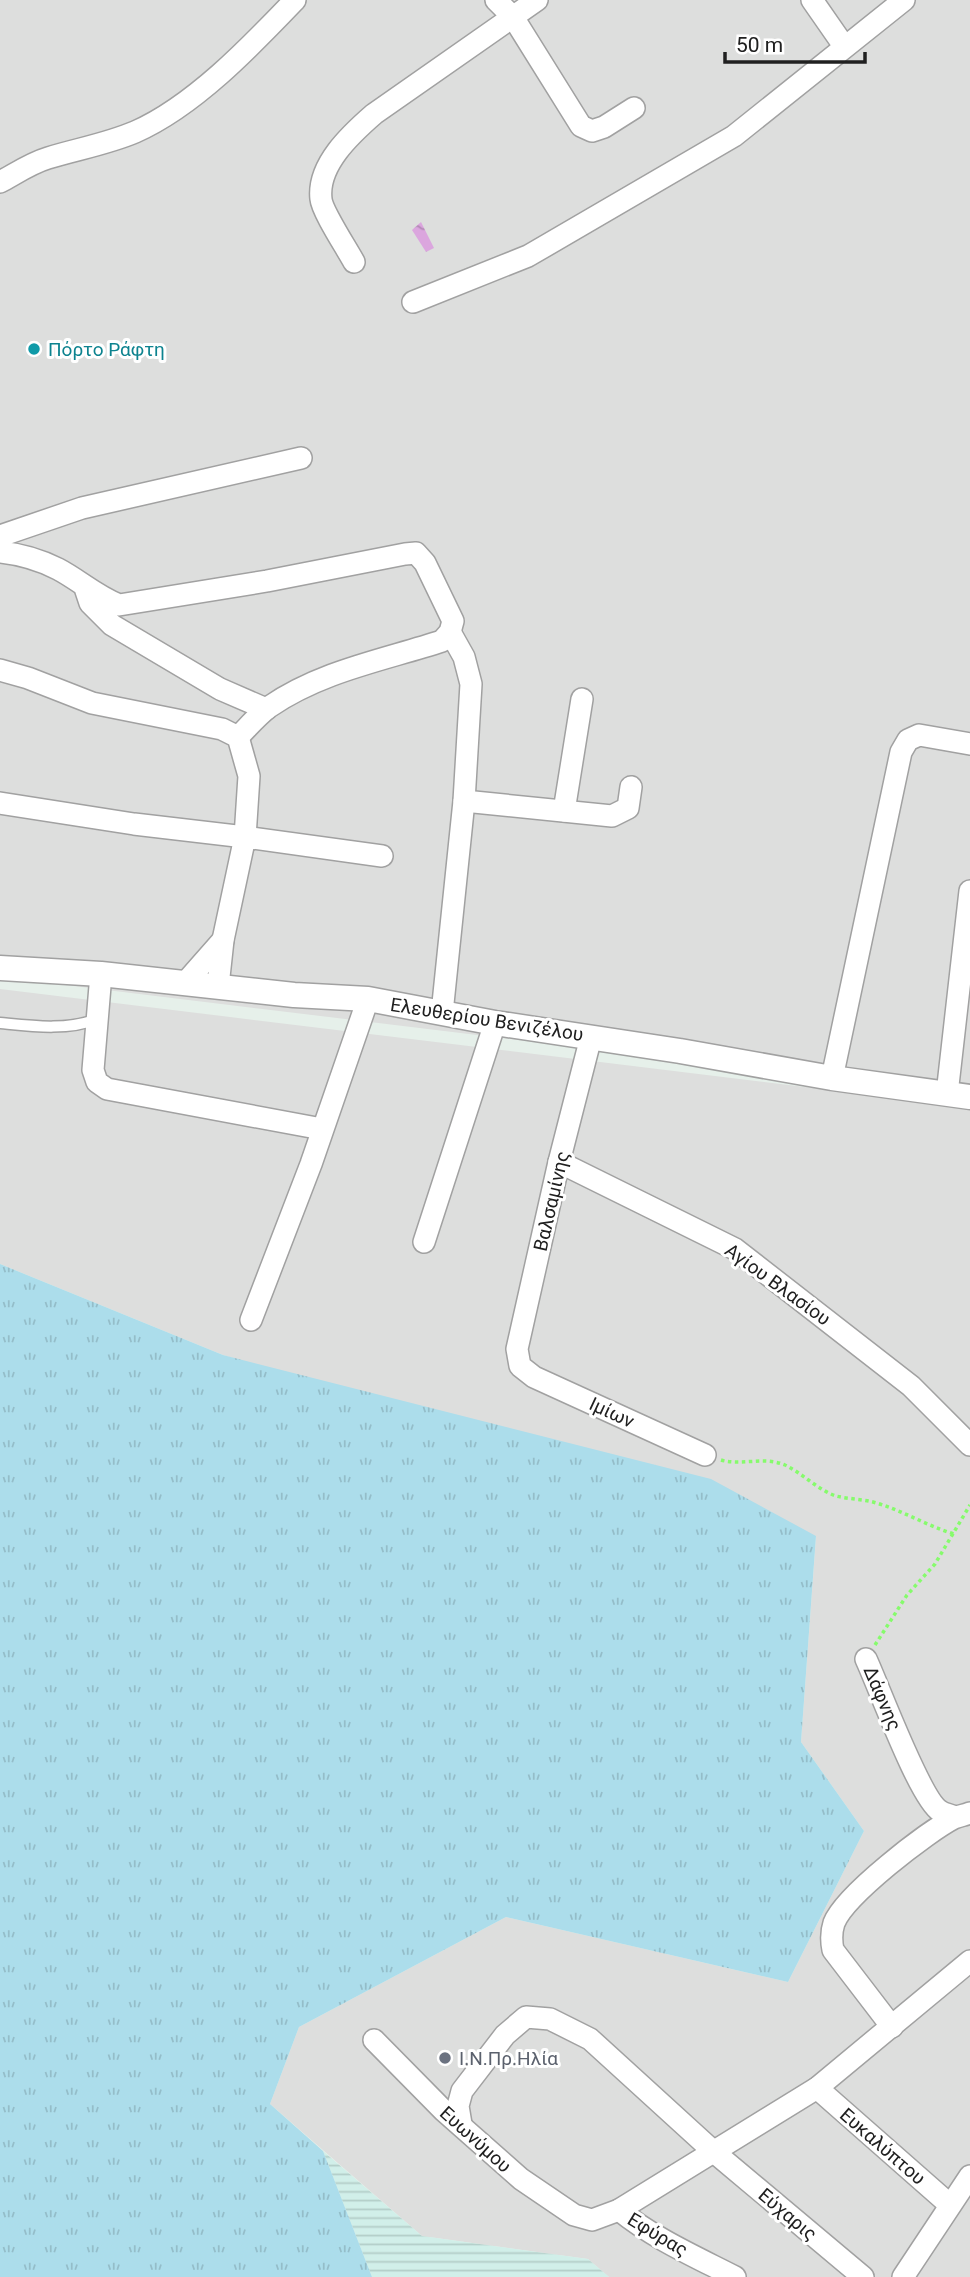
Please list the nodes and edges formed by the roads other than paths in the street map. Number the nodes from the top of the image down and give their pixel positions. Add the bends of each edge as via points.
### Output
1 (295, 0) edge
2 (496, 0) edge
3 (537, 0) edge
4 (812, 0) edge
5 (904, 0) edge
6 (513, 17) junction
7 (844, 46) junction
8 (635, 108) dead end
9 (0, 182) edge
10 (354, 262) dead end
11 (413, 302) dead end
12 (301, 458) dead end
13 (0, 536) edge
14 (0, 552) edge
15 (84, 586) junction
16 (450, 632) junction
17 (0, 670) edge
18 (582, 699) dead end
19 (266, 709) junction
20 (238, 737) junction
21 (970, 744) edge
22 (631, 787) dead end
23 (464, 802) junction
24 (0, 803) edge
25 (564, 811) junction
26 (245, 837) junction
27 (382, 856) dead end
28 (970, 891) edge
29 (223, 940) junction
30 (0, 968) edge
31 (101, 974) junction
32 (186, 982) junction
33 (218, 986) junction
34 (368, 999) junction
35 (442, 1013) junction
36 (97, 1019) junction
37 (0, 1023) edge
38 (495, 1023) junction
39 (591, 1037) junction
40 (832, 1078) junction
41 (958, 1096) edge
42 (322, 1129) junction
43 (559, 1161) junction
44 (424, 1242) dead end
45 (251, 1320) dead end
46 (520, 1366) joint
47 (970, 1445) edge
48 (705, 1455) road end
49 (866, 1659) road end
50 (963, 1815) edge
51 (970, 1961) edge
52 (892, 2027) junction
53 (374, 2040) dead end
54 (817, 2088) junction
55 (461, 2124) junction
56 (713, 2152) junction
57 (970, 2176) edge
58 (950, 2205) junction
59 (619, 2210) junction
60 (735, 2277) edge
61 (863, 2277) edge
62 (904, 2277) edge

1 - 9 street via 187,102 136,131 46,158
2 - 6 street
3 - 6 street
4 - 7 street
5 - 7 street
6 - 8 street via 581,126 592,131 604,127
6 - 10 street via 374,114 333,156 320,200
7 - 11 street via 734,136 528,256
12 - 13 street via 82,508
14 - 15 street via 57,568
15 - 16 street via 119,605 416,553 453,621
15 - 19 street via 90,603 113,625 220,689
16 - 19 street via 442,641 295,690
16 - 23 street via 464,657 471,684
17 - 20 street via 92,703 198,723
18 - 25 street
19 - 20 street
20 - 26 street via 249,776
21 - 40 street via 919,735 908,740 901,752
22 - 25 street via 628,808 612,816
23 - 25 street
23 - 35 street
24 - 26 street
26 - 27 street
26 - 29 street
28 - 41 street
29 - 32 street
29 - 33 street
30 - 31 street, Ελευθερίου Βενιζέλου
31 - 32 street, Ελευθερίου Βενιζέλου
31 - 36 street
32 - 33 street, Ελευθερίου Βενιζέλου
33 - 34 street, Ελευθερίου Βενιζέλου
34 - 35 street, Ελευθερίου Βενιζέλου
34 - 42 street
35 - 38 street, Ελευθερίου Βενιζέλου
36 - 37 lane via 68,1026
36 - 42 street via 93,1070 97,1082 107,1089
38 - 39 street, Ελευθερίου Βενιζέλου
38 - 44 street
39 - 40 street, Ελευθερίου Βενιζέλου
39 - 43 street, Βαλσαμίνης
40 - 41 street, Ελευθερίου Βενιζέλου
42 - 45 street
43 - 46 street, Βαλσαμίνης via 517,1349
43 - 47 street, Αγίου Βλασίου via 735,1249 911,1385
46 - 48 street, Ιμίων via 534,1377
49 - 50 street, Δάφνης via 930,1801 939,1811
50 - 52 street via 892,1863 835,1921 830,1937 833,1950
51 - 52 street
52 - 54 street
53 - 55 street, Ευωνύμου
54 - 56 street
54 - 58 street, Ευκαλύπτου
55 - 56 street, Εύχαρις via 458,2106 462,2091 505,2035 526,2017 550,2019 590,2039
55 - 59 street, Ευωνύμου via 521,2179 574,2215 592,2220
56 - 59 street
56 - 61 street, Εύχαρις
57 - 58 street
58 - 62 street
59 - 60 street, Εφύρας

